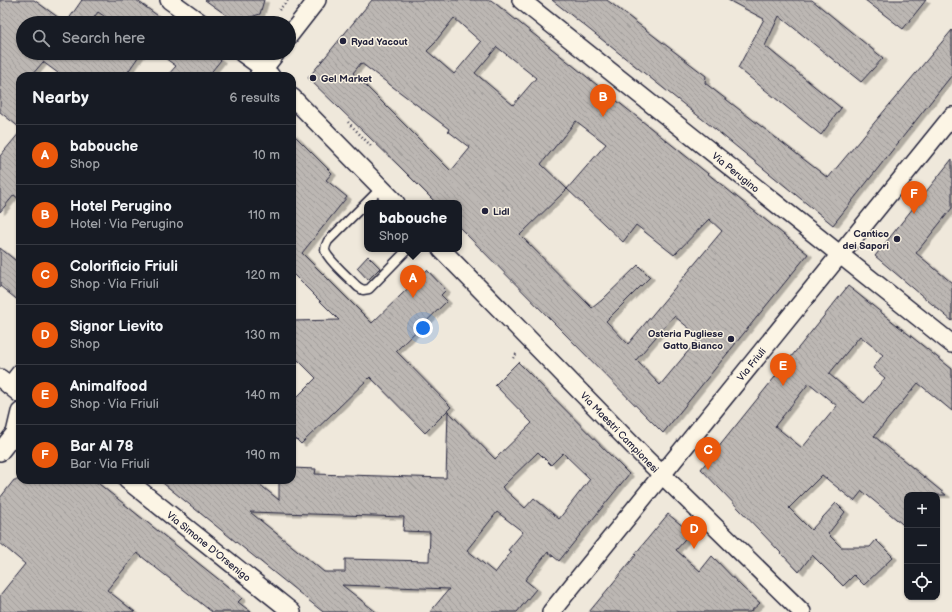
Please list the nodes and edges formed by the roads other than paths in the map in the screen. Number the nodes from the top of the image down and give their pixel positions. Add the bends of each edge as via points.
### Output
1 (169, 0) edge
2 (317, 0) edge
3 (521, 0) edge
4 (191, 16) edge
5 (296, 27) edge
6 (249, 60) edge
7 (272, 60) edge
8 (262, 72) edge
9 (265, 72) edge
10 (296, 101) edge
11 (952, 116) edge
12 (381, 188) junction
13 (369, 200) edge
14 (393, 200) edge
15 (364, 205) edge
16 (405, 252) edge
17 (444, 252) edge
18 (840, 254) junction
19 (952, 344) edge
20 (16, 428) edge
21 (0, 452) edge
22 (661, 474) junction
23 (132, 484) edge
24 (292, 612) edge
25 (551, 612) edge
26 (802, 612) edge

1 - 4 street
2 - 5 street
3 - 18 street, Via Perugino
6 - 8 street
7 - 9 street
10 - 12 street
11 - 18 street, Via Friuli
12 - 13 lane
12 - 14 street
15 - 16 lane via 328,241 325,250 328,257 363,290 369,289
17 - 22 street, Via Maestri Campionesi
18 - 19 street, Via Perugino
18 - 22 street, Via Friuli
20 - 21 street
22 - 25 street, Via Friuli
22 - 26 street, Via Maestri Campionesi
23 - 24 street, Via Simone D'Orsenigo

